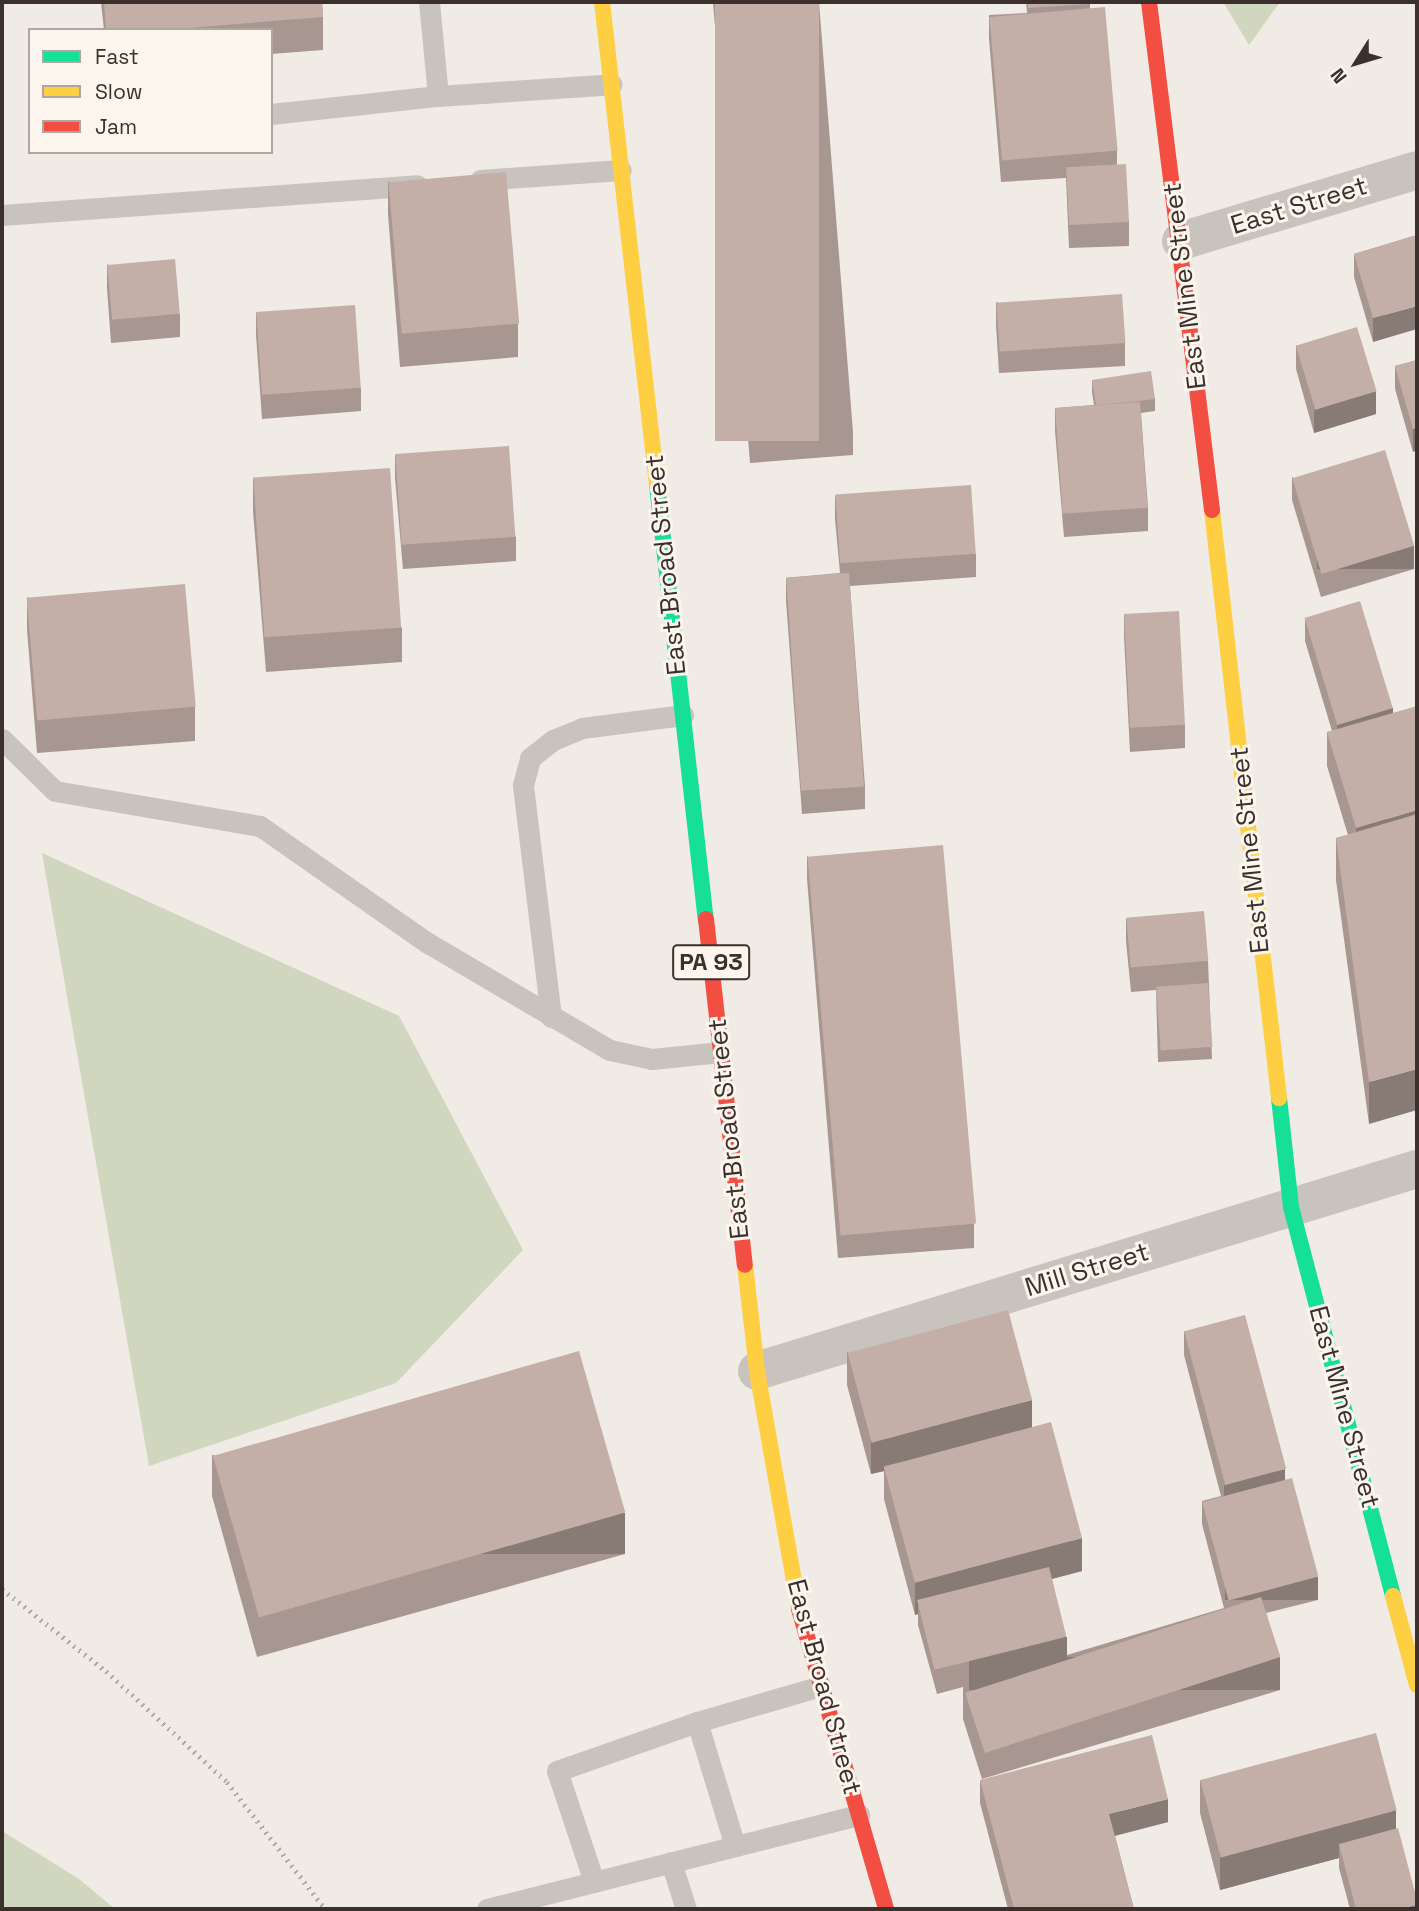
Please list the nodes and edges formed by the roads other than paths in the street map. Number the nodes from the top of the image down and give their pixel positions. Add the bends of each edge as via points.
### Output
1 (429, 2) edge
2 (602, 2) edge
3 (1149, 2) edge
4 (612, 84) junction
5 (438, 96) junction
6 (273, 114) edge
7 (621, 170) junction
8 (1417, 170) edge
9 (2, 215) edge
10 (1181, 241) junction
11 (683, 715) junction
12 (2, 740) edge
13 (551, 1017) junction
14 (721, 1052) junction
15 (1417, 1169) edge
16 (1291, 1207) junction
17 (757, 1371) junction
18 (1417, 1685) edge
19 (821, 1686) junction
20 (697, 1722) junction
21 (859, 1815) junction
22 (735, 1846) junction
23 (671, 1862) junction
24 (594, 1882) junction
25 (486, 1909) edge
26 (686, 1909) edge
27 (886, 1909) edge

1 - 5 lane
2 - 4 main road, East Broad Street / PA 93
3 - 10 main road, East Mine Street
4 - 5 lane
4 - 7 main road, East Broad Street / PA 93
5 - 6 lane
7 - 9 lane
7 - 11 main road, East Broad Street / PA 93
8 - 10 street, East Street
10 - 16 main road, East Mine Street
11 - 13 lane via 582,728 554,740 530,758 523,785
11 - 14 main road, East Broad Street / PA 93
12 - 13 lane via 55,791 260,826 428,943
13 - 14 lane via 610,1050 652,1059
14 - 17 main road, East Broad Street / PA 93
15 - 16 street, Mill Street
16 - 17 street, Mill Street
16 - 18 main road, East Mine Street
17 - 19 main road, East Broad Street / PA 93 via 799,1609
19 - 20 lane
19 - 21 main road, East Broad Street / PA 93
20 - 22 lane
20 - 24 lane via 557,1771
21 - 22 lane
21 - 27 main road, East Broad Street / PA 93
22 - 23 lane
23 - 24 lane
23 - 26 lane
24 - 25 lane

